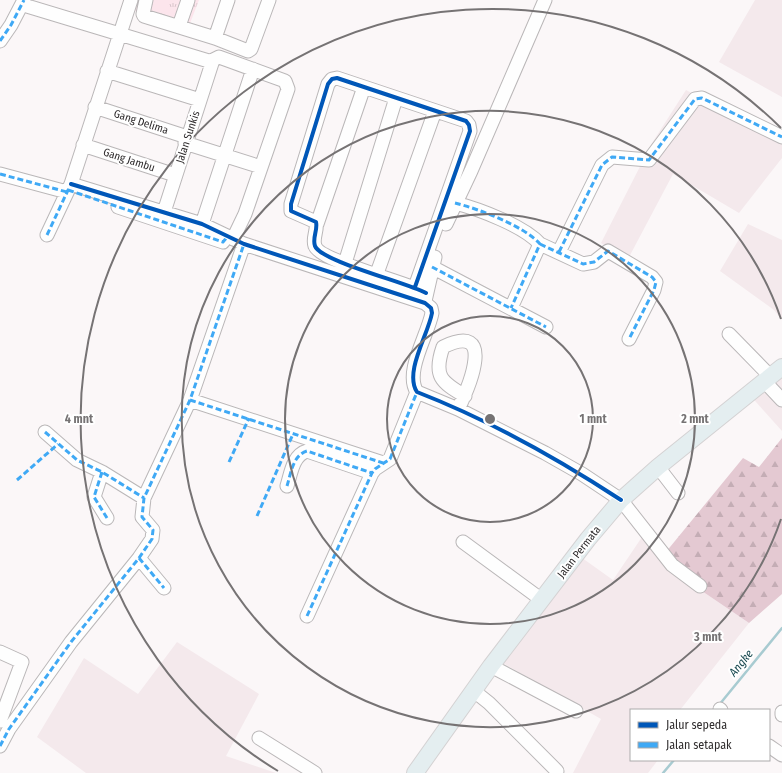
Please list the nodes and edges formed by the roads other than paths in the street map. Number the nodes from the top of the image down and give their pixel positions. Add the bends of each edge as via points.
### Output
1 (131, 0) edge
2 (146, 0) edge
3 (188, 0) edge
4 (228, 0) edge
5 (269, 0) edge
6 (545, 0) edge
7 (26, 3) edge
8 (179, 26) junction
9 (119, 34) junction
10 (215, 38) junction
11 (0, 41) edge
12 (212, 62) junction
13 (253, 69) junction
14 (108, 71) junction
15 (364, 87) junction
16 (396, 98) junction
17 (200, 100) junction
18 (95, 107) junction
19 (435, 111) junction
20 (782, 137) edge
21 (186, 140) junction
22 (83, 145) junction
23 (223, 155) junction
24 (261, 167) junction
25 (0, 174) edge
26 (175, 175) junction
27 (69, 189) junction
28 (455, 203) junction
29 (164, 212) junction
30 (178, 222) junction
31 (202, 224) junction
32 (317, 224) junction
33 (47, 235) dead end
34 (235, 240) junction
35 (540, 244) junction
36 (559, 252) junction
37 (345, 263) junction
38 (432, 267) junction
39 (376, 276) junction
40 (422, 294) junction
41 (511, 308) junction
42 (546, 327) dead end
43 (728, 334) dead end
44 (629, 339) dead end
45 (773, 375) edge
46 (417, 392) junction
47 (465, 396) dead end
48 (190, 400) junction
49 (782, 400) edge
50 (458, 409) junction
51 (45, 432) dead end
52 (383, 463) junction
53 (658, 467) junction
54 (102, 472) junction
55 (372, 473) junction
56 (286, 486) dead end
57 (678, 493) dead end
58 (144, 498) junction
59 (621, 500) junction
60 (107, 518) dead end
61 (463, 542) dead end
62 (139, 558) junction
63 (700, 586) dead end
64 (164, 588) dead end
65 (542, 600) junction
66 (307, 616) dead end
67 (0, 652) edge
68 (491, 666) junction
69 (474, 691) junction
70 (576, 711) dead end
71 (782, 712) edge
72 (782, 715) edge
73 (0, 721) edge
74 (259, 738) dead end
75 (0, 746) edge
76 (770, 747) edge
77 (782, 755) edge
78 (557, 771) dead end
79 (315, 773) edge
80 (415, 773) edge

1 - 9 street
2 - 8 street via 144,16
3 - 8 street
4 - 10 street
5 - 10 street via 250,50
6 - 28 street
7 - 9 street
7 - 11 street
8 - 10 street
9 - 12 street
9 - 14 street
12 - 13 street via 219,57
12 - 17 street, Jalan Sunkis
13 - 23 street
13 - 24 street via 288,84
14 - 17 street
14 - 18 street
15 - 16 street
15 - 32 street
15 - 32 street via 337,78 328,84 290,208 293,213
16 - 19 street
16 - 37 street
17 - 21 street, Jalan Sunkis
18 - 21 street, Gang Delima
18 - 22 street
19 - 39 street
19 - 40 street via 466,121 471,128
20 - 36 street via 702,98 695,99 649,160 612,157 602,165
21 - 23 street, Gang Delima
21 - 26 street, Jalan Sunkis
22 - 26 street, Gang Jambu
22 - 27 street
23 - 24 street, Gang Delima
23 - 31 street
24 - 34 street
25 - 27 street
26 - 29 street, Jalan Sunkis
27 - 29 street
27 - 30 street
27 - 33 street
28 - 35 street via 520,228
28 - 38 street
29 - 30 street
30 - 31 street
30 - 34 street via 223,242
31 - 34 street
32 - 37 street via 314,239 317,251
34 - 40 street
34 - 48 street
35 - 36 street
35 - 41 street
36 - 44 street via 587,264 608,251 652,277 656,282 654,290
37 - 39 street
38 - 40 street
38 - 41 street
39 - 40 street
40 - 46 street via 432,313 414,368 412,381
41 - 42 street
43 - 45 street
45 - 49 street
45 - 53 main road, Jalan Permata
46 - 50 street
46 - 52 street via 390,459
47 - 50 street
48 - 52 street
48 - 58 street
50 - 59 street via 582,474
51 - 54 street via 77,460
52 - 55 street
53 - 57 street
53 - 59 main road, Jalan Permata
54 - 58 street
54 - 60 street via 94,497
55 - 56 street via 307,450 301,452 297,458
55 - 66 street
58 - 62 street via 142,517 154,533
59 - 63 street via 672,565
59 - 65 main road, Jalan Permata
61 - 65 street
62 - 64 street
62 - 75 street via 71,642 9,729
65 - 68 main road, Jalan Permata
67 - 73 street via 22,662
68 - 69 main road, Jalan Permata
68 - 70 street
69 - 78 street
69 - 80 main road, Jalan Permata
71 - 72 street
74 - 79 street
76 - 77 street

